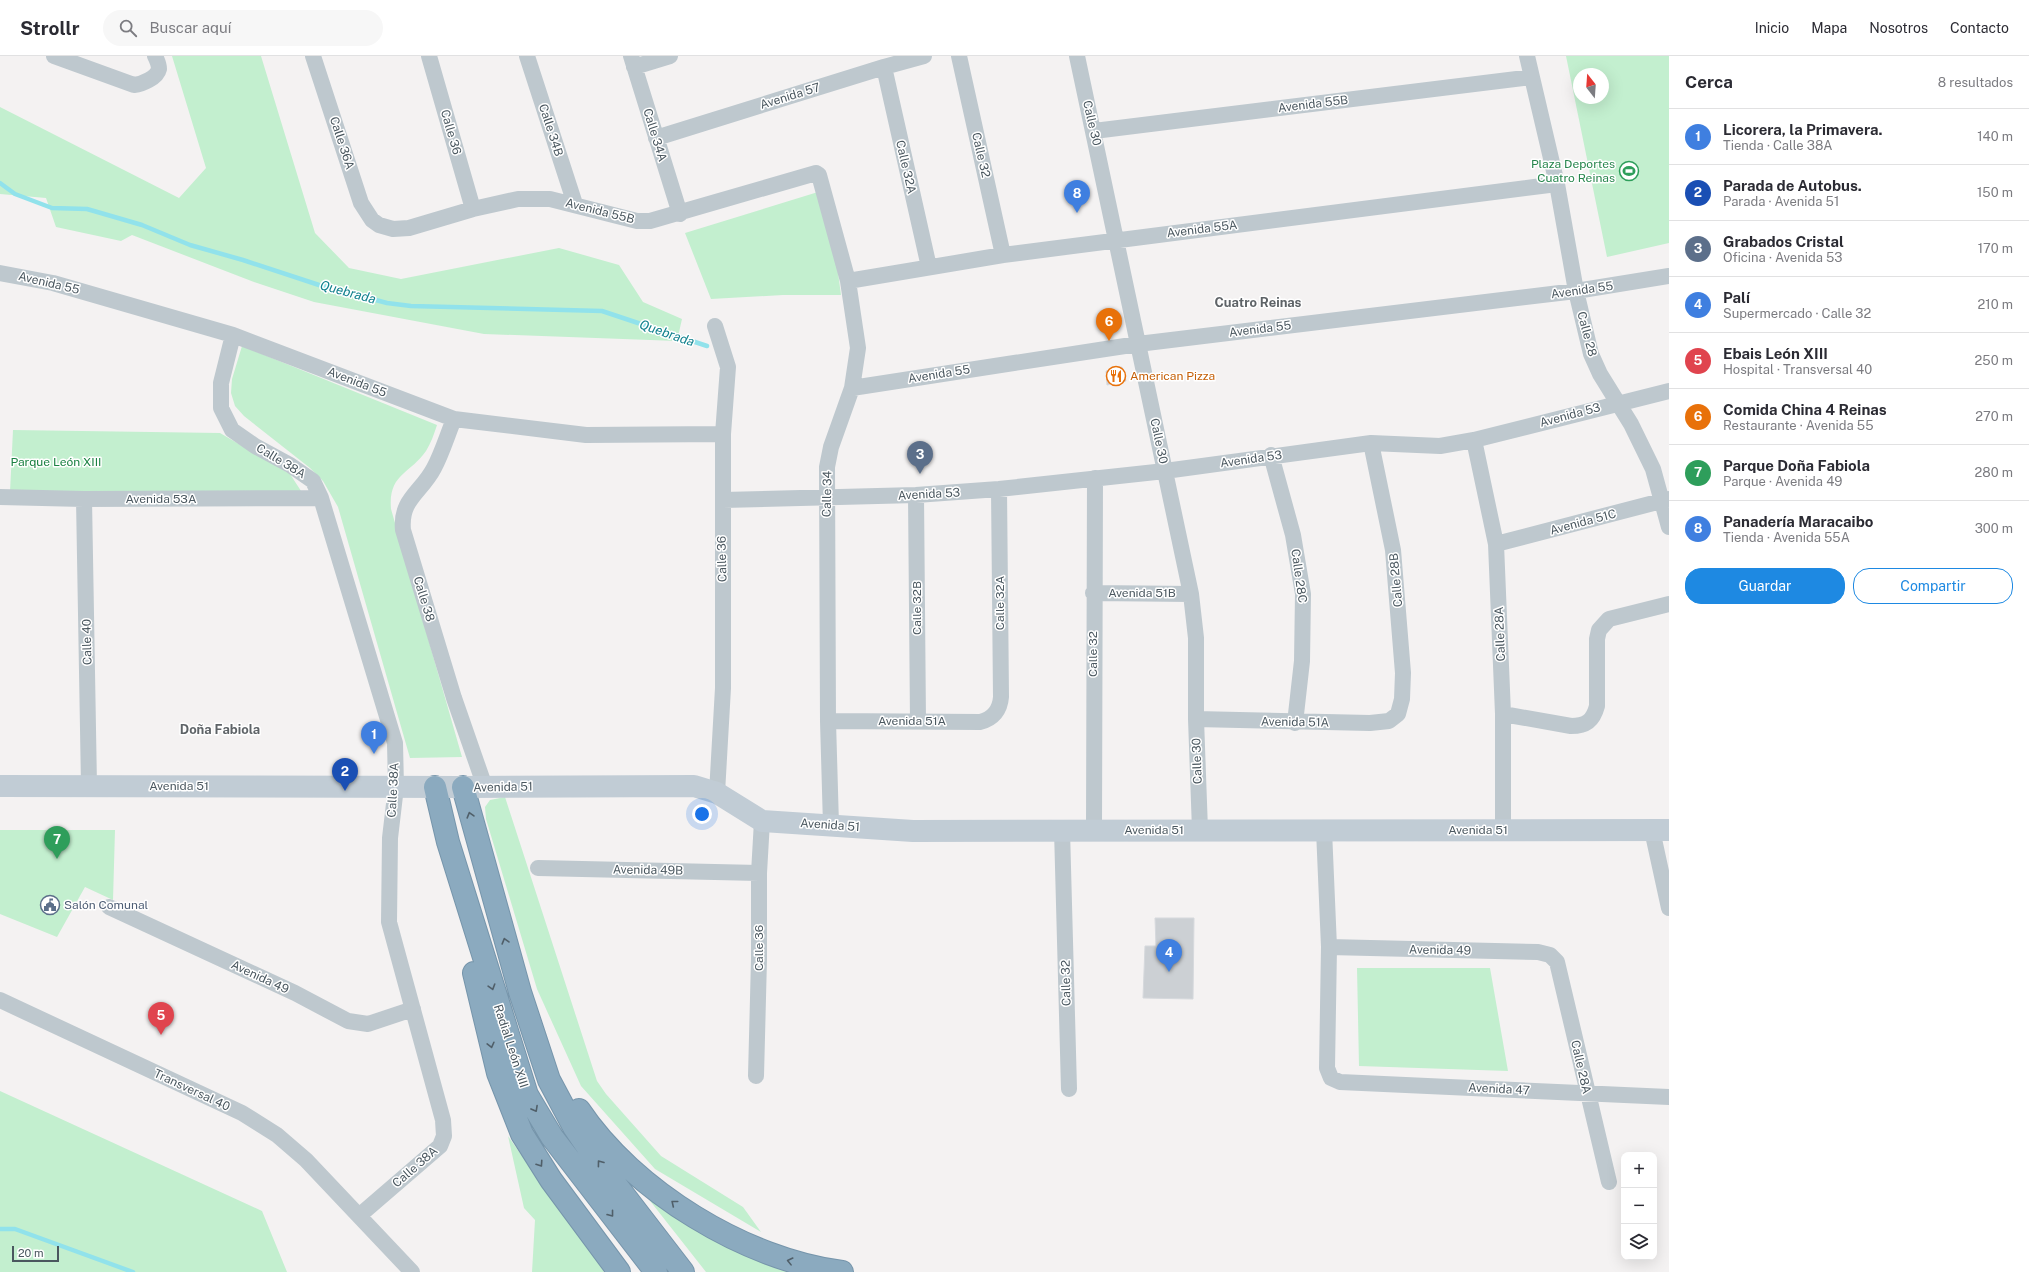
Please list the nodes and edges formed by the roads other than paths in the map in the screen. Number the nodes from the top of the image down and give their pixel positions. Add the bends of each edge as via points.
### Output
1 (54, 56) edge
2 (155, 56) edge
3 (313, 56) edge
4 (429, 56) edge
5 (527, 56) edge
6 (670, 56) edge
7 (924, 56) edge
8 (959, 56) edge
9 (1077, 56) edge
10 (1527, 56) edge
11 (632, 62) edge
12 (884, 67) junction
13 (1532, 77) junction
14 (1094, 131) junction
15 (656, 138) junction
16 (818, 174) joint
17 (1557, 184) junction
18 (575, 204) junction
19 (473, 209) junction
20 (680, 214) junction
21 (379, 225) joint
22 (1117, 239) junction
23 (1003, 255) junction
24 (929, 267) junction
25 (0, 273) edge
26 (1669, 276) edge
27 (848, 282) junction
28 (1576, 291) junction
29 (715, 326) dead end
30 (233, 335) junction
31 (1138, 344) junction
32 (852, 388) junction
33 (1669, 391) edge
34 (1616, 403) junction
35 (454, 419) junction
36 (723, 434) junction
37 (1474, 440) junction
38 (1371, 443) junction
39 (1271, 455) junction
40 (1165, 471) junction
41 (1095, 478) junction
42 (999, 489) junction
43 (916, 495) junction
44 (0, 497) edge
45 (321, 498) junction
46 (827, 498) junction
47 (84, 499) junction
48 (723, 500) junction
49 (1666, 500) edge
50 (1669, 528) edge
51 (1496, 544) junction
52 (1093, 593) junction
53 (1191, 594) junction
54 (1669, 604) edge
55 (1504, 714) junction
56 (994, 715) joint
57 (1394, 718) joint
58 (1196, 719) junction
59 (828, 721) junction
60 (918, 721) junction
61 (1296, 722) junction
62 (0, 786) edge
63 (89, 786) junction
64 (484, 786) junction
65 (396, 787) junction
66 (435, 787) junction
67 (463, 787) junction
68 (717, 793) junction
69 (762, 821) junction
70 (831, 824) junction
71 (1062, 830) junction
72 (1094, 830) junction
73 (1200, 830) junction
74 (1324, 830) junction
75 (1503, 830) junction
76 (1660, 830) edge
77 (448, 842) junction
78 (538, 868) dead end
79 (759, 873) junction
80 (110, 907) dead end
81 (1669, 908) edge
82 (1329, 947) junction
83 (1550, 955) joint
84 (520, 992) junction
85 (0, 1000) edge
86 (413, 1009) junction
87 (756, 1076) dead end
88 (1069, 1089) dead end
89 (1588, 1093) junction
90 (1669, 1097) edge
91 (1609, 1182) dead end
92 (360, 1215) junction
93 (412, 1272) edge
94 (618, 1272) edge
95 (656, 1272) edge
96 (683, 1272) edge
97 (842, 1272) edge

1 - 2 street via 131,84 144,83 156,73 159,68
3 - 21 street, Calle 36A via 361,203 372,220
4 - 19 street, Calle 36
5 - 18 street, Calle 34B
6 - 11 street
7 - 12 street, Avenida 57
8 - 23 street, Calle 32
9 - 14 street, Calle 30
10 - 13 street, Calle 28
11 - 15 street, Calle 34A
12 - 15 street, Avenida 57
12 - 24 street, Calle 32A
13 - 14 street, Avenida 55B
13 - 17 street, Calle 28
14 - 22 street, Calle 30
15 - 20 street, Calle 34A
16 - 20 street, Avenida 55B
16 - 27 street, Calle 34
17 - 22 street, Avenida 55A
17 - 28 street, Calle 28
18 - 19 street, Avenida 55B via 550,199 518,199
18 - 20 street, Avenida 55B via 640,221
19 - 21 street, Avenida 55B via 409,228 393,229
22 - 23 street, Avenida 55A
22 - 31 street, Calle 30
23 - 24 street, Avenida 55A
24 - 27 street, Avenida 55A
25 - 30 street, Avenida 55 via 59,284
26 - 28 street, Avenida 55
27 - 32 street, Calle 34 via 858,342
28 - 31 street, Avenida 55
28 - 34 street, Calle 28 via 1591,354
29 - 36 street, Calle 36 via 728,367
30 - 35 street, Avenida 55
30 - 45 street, Calle 38A via 221,384 221,408 232,430 313,481
31 - 32 street, Avenida 55
31 - 40 street, Calle 30
32 - 46 street, Calle 34 via 831,447
33 - 34 street, Avenida 53
34 - 37 street, Avenida 53
34 - 49 street, Calle 28 via 1642,445
35 - 36 street, Avenida 55 via 586,435
35 - 64 street, Calle 38 via 433,470 405,507 402,518 403,530 431,622
36 - 48 street, Calle 36
37 - 38 street, Avenida 53 via 1440,446
37 - 51 street, Calle 28A
38 - 39 street, Avenida 53
38 - 57 street, Calle 28B via 1393,550 1397,592 1403,673 1400,709
39 - 40 street, Avenida 53
39 - 61 street, Calle 28C via 1293,535 1304,594 1302,661
40 - 41 street, Avenida 53
40 - 53 street, Calle 30
41 - 42 street, Avenida 53
41 - 52 street, Calle 32
42 - 43 street, Avenida 53
42 - 56 street, Calle 32A via 1000,704
43 - 46 street, Avenida 53
43 - 60 street, Calle 32B
44 - 47 street, Avenida 53A
45 - 47 street, Avenida 53A
45 - 65 street, Calle 38A via 395,743
46 - 48 street, Avenida 53
46 - 59 street, Calle 34
47 - 63 street, Calle 40
48 - 68 street, Calle 36 via 722,688
49 - 50 street, Calle 28
49 - 51 street, Avenida 51C
51 - 55 street, Calle 28A
52 - 53 street, Avenida 51B
52 - 72 street, Calle 32
53 - 58 street, Calle 30 via 1196,638
54 - 55 street via 1609,619 1603,624 1596,639 1597,706 1595,716 1589,722 1571,726
55 - 75 street, Calle 28A
56 - 60 street, Avenida 51A via 980,722
57 - 61 street, Avenida 51A via 1370,723
58 - 61 street, Avenida 51A
58 - 73 street, Calle 30
59 - 60 street, Avenida 51A
59 - 70 street, Calle 34
62 - 63 street, Avenida 51
63 - 65 street, Avenida 51
64 - 67 street, Avenida 51
64 - 68 street, Avenida 51 via 694,786
65 - 66 street, Avenida 51
65 - 86 street, Calle 38A via 390,838 389,922
66 - 67 street, Avenida 51
66 - 77 highway, Radial León XIII
84 -> 67 highway, Radial León XIII
68 - 69 street, Avenida 51
69 - 70 street, Avenida 51
69 - 79 street, Calle 36
70 - 71 street, Avenida 51 via 913,831
71 - 72 street, Avenida 51
71 - 88 street, Calle 32
72 - 73 street, Avenida 51
73 - 74 street, Avenida 51
74 - 75 street, Avenida 51
74 - 82 street
75 - 76 street, Avenida 51
76 - 81 street
77 -> 94 highway via 498,1073 522,1134 550,1180
77 -> 95 highway, Radial León XIII via 527,1095 552,1137
78 - 79 street, Avenida 49B
79 - 87 street, Calle 36 via 760,959
80 - 86 street, Avenida 49 via 295,993 348,1021 368,1024
82 - 83 street, Avenida 49 via 1538,952
82 - 89 street, Avenida 47 via 1327,1068 1330,1078 1340,1082
83 - 89 street, Calle 28A via 1557,962
96 -> 84 highway, Radial León XIII via 574,1127 549,1080
97 -> 84 highway via 786,1260 722,1234 682,1210 634,1171 610,1148 572,1099
85 - 92 street, Transversal 40 via 248,1117 278,1135
86 - 92 street, Calle 38A via 443,1120 444,1136 440,1146
89 - 90 street, Avenida 47
89 - 91 street, Calle 28A
92 - 93 street

